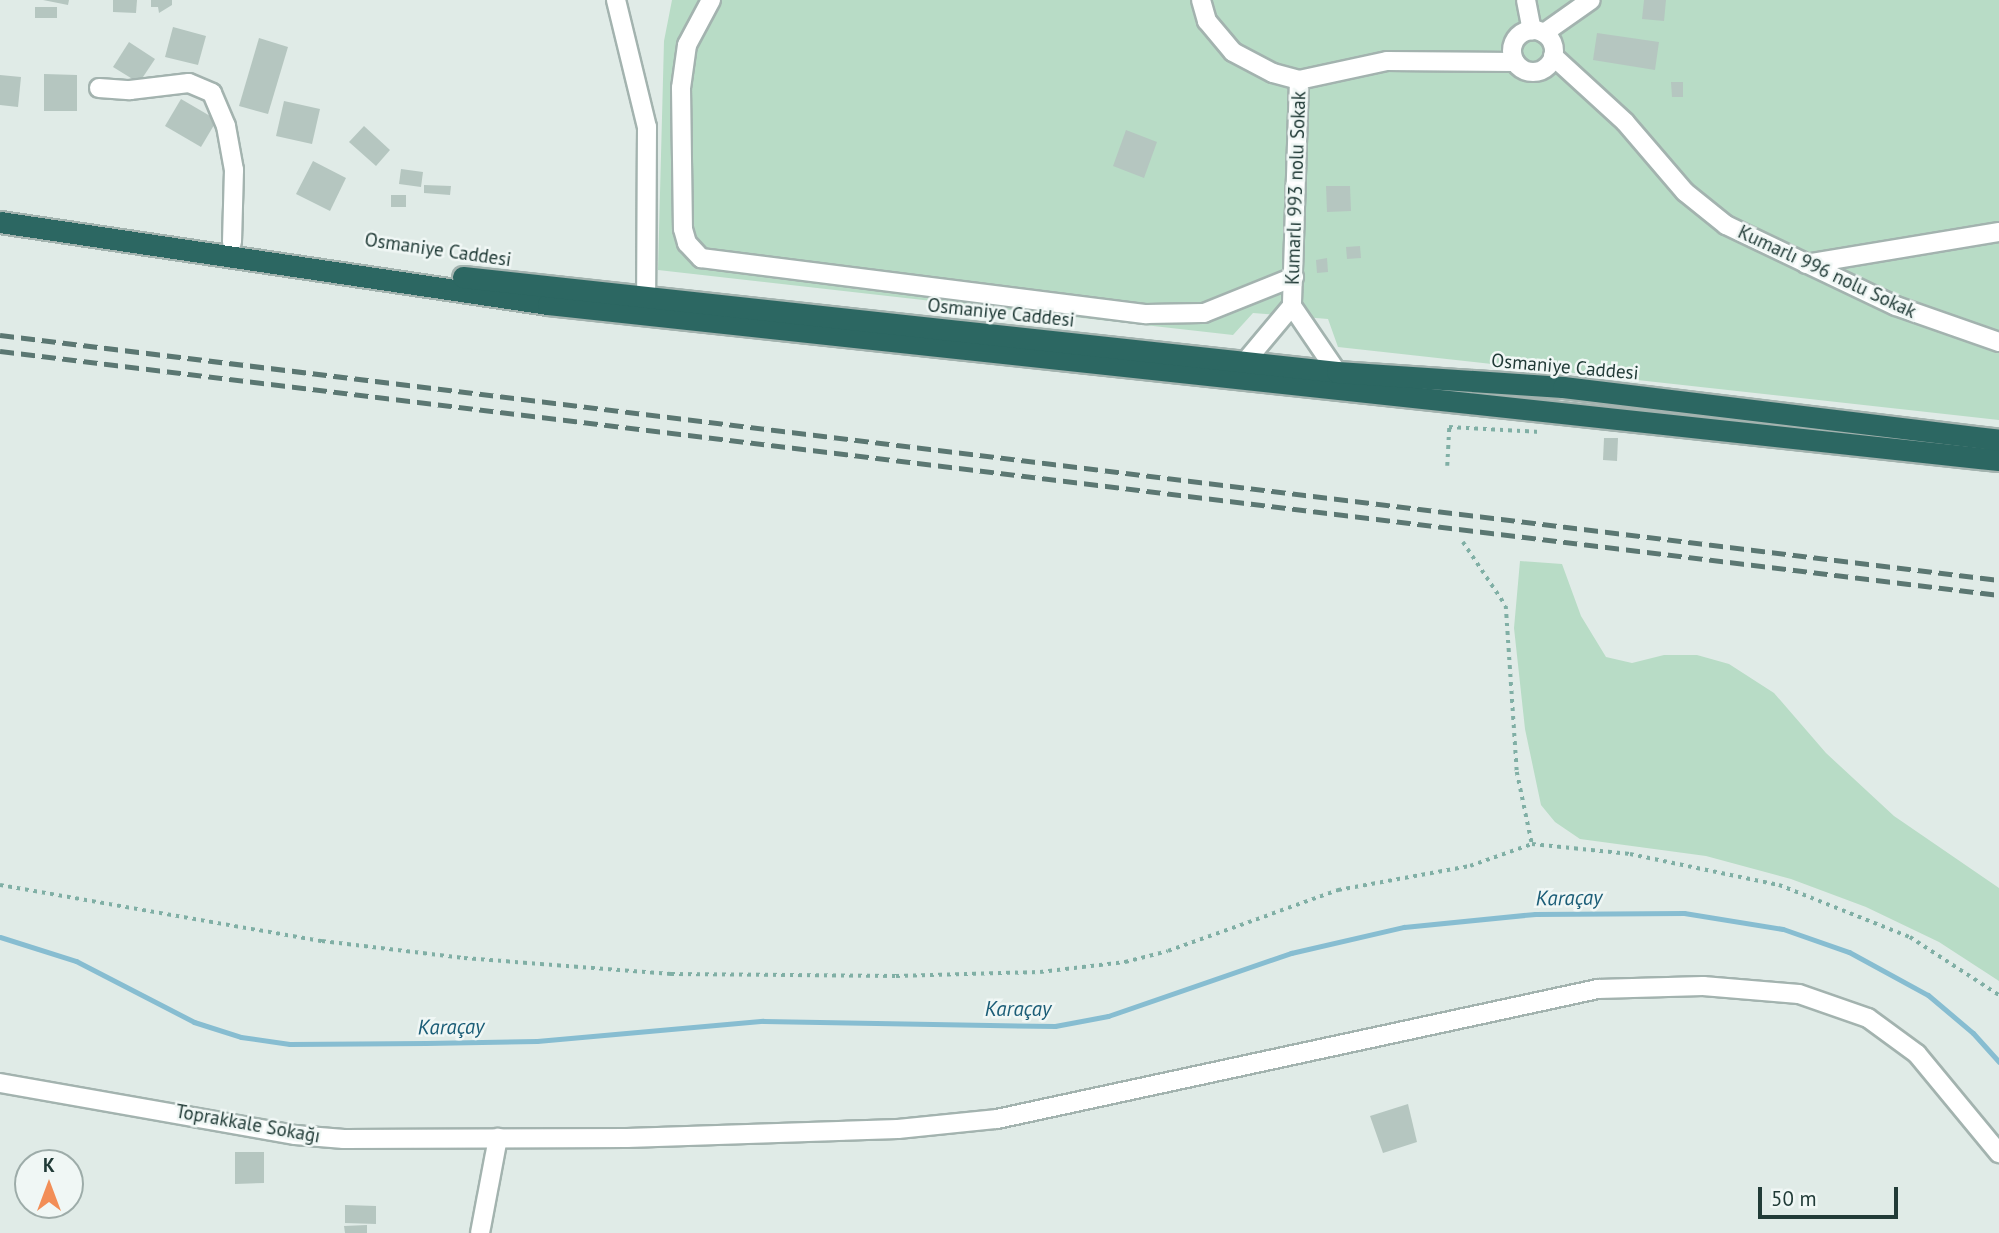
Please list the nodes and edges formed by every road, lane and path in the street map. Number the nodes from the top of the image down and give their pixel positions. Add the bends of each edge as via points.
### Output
1 (616, 0) edge
2 (711, 0) edge
3 (1201, 0) edge
4 (1525, 0) edge
5 (1591, 0) edge
6 (1538, 32) junction
7 (1553, 56) junction
8 (1515, 62) junction
9 (1299, 80) junction
10 (99, 88) dead end
11 (0, 209) edge
12 (0, 222) edge
13 (1999, 232) edge
14 (232, 242) junction
15 (1806, 264) junction
16 (1294, 277) junction
17 (646, 298) junction
18 (1292, 306) junction
19 (1999, 342) edge
20 (1245, 362) junction
21 (1337, 372) junction
22 (1999, 440) edge
23 (1999, 460) edge
24 (1463, 542) dead end
25 (1532, 844) junction
26 (0, 885) edge
27 (1999, 995) edge
28 (0, 1083) edge
29 (498, 1138) junction
30 (1999, 1153) edge
31 (480, 1233) edge

1 - 17 street via 647,127
2 - 16 street via 687,45 681,88 683,229 692,251 701,258 1146,314 1203,313
3 - 9 street, Kumarlı 993 nolu Sokak via 1207,21 1233,52 1273,73
4 - 6 street
5 - 6 street
6 - 7 street via 1552,43
6 - 8 street via 1514,41
7 - 8 street via 1546,67 1533,72
7 - 15 street, Kumarlı 996 nolu Sokak via 1625,122 1702,207 1752,239
8 - 9 street via 1387,61
9 - 16 street, Kumarlı 993 nolu Sokak
10 - 14 street via 139,90 189,83 212,93 226,126 234,170
11 - 14 highway, Osmaniye Caddesi
12 - 23 highway via 548,304
13 - 15 street
14 - 17 highway, Osmaniye Caddesi via 423,273
15 - 19 street, Kumarlı 996 nolu Sokak via 1896,306
16 - 18 street, Kumarlı 993 nolu Sokak
17 - 20 highway, Osmaniye Caddesi
18 - 20 street
18 - 21 street
20 - 21 highway, Osmaniye Caddesi
21 - 22 highway, Osmaniye Caddesi via 1563,387
24 - 25 path via 1506,606 1517,772
25 - 26 path via 1470,866 1338,890 1168,951 1125,962 1040,972 671,974 464,958 323,940
25 - 27 path via 1630,854 1779,885 1910,937
28 - 29 street, Toprakkale Sokağı via 295,1135
29 - 30 street, Toprakkale Sokağı via 898,1129 996,1119 1598,989 1703,986 1799,994 1868,1018 1917,1054
29 - 31 street

